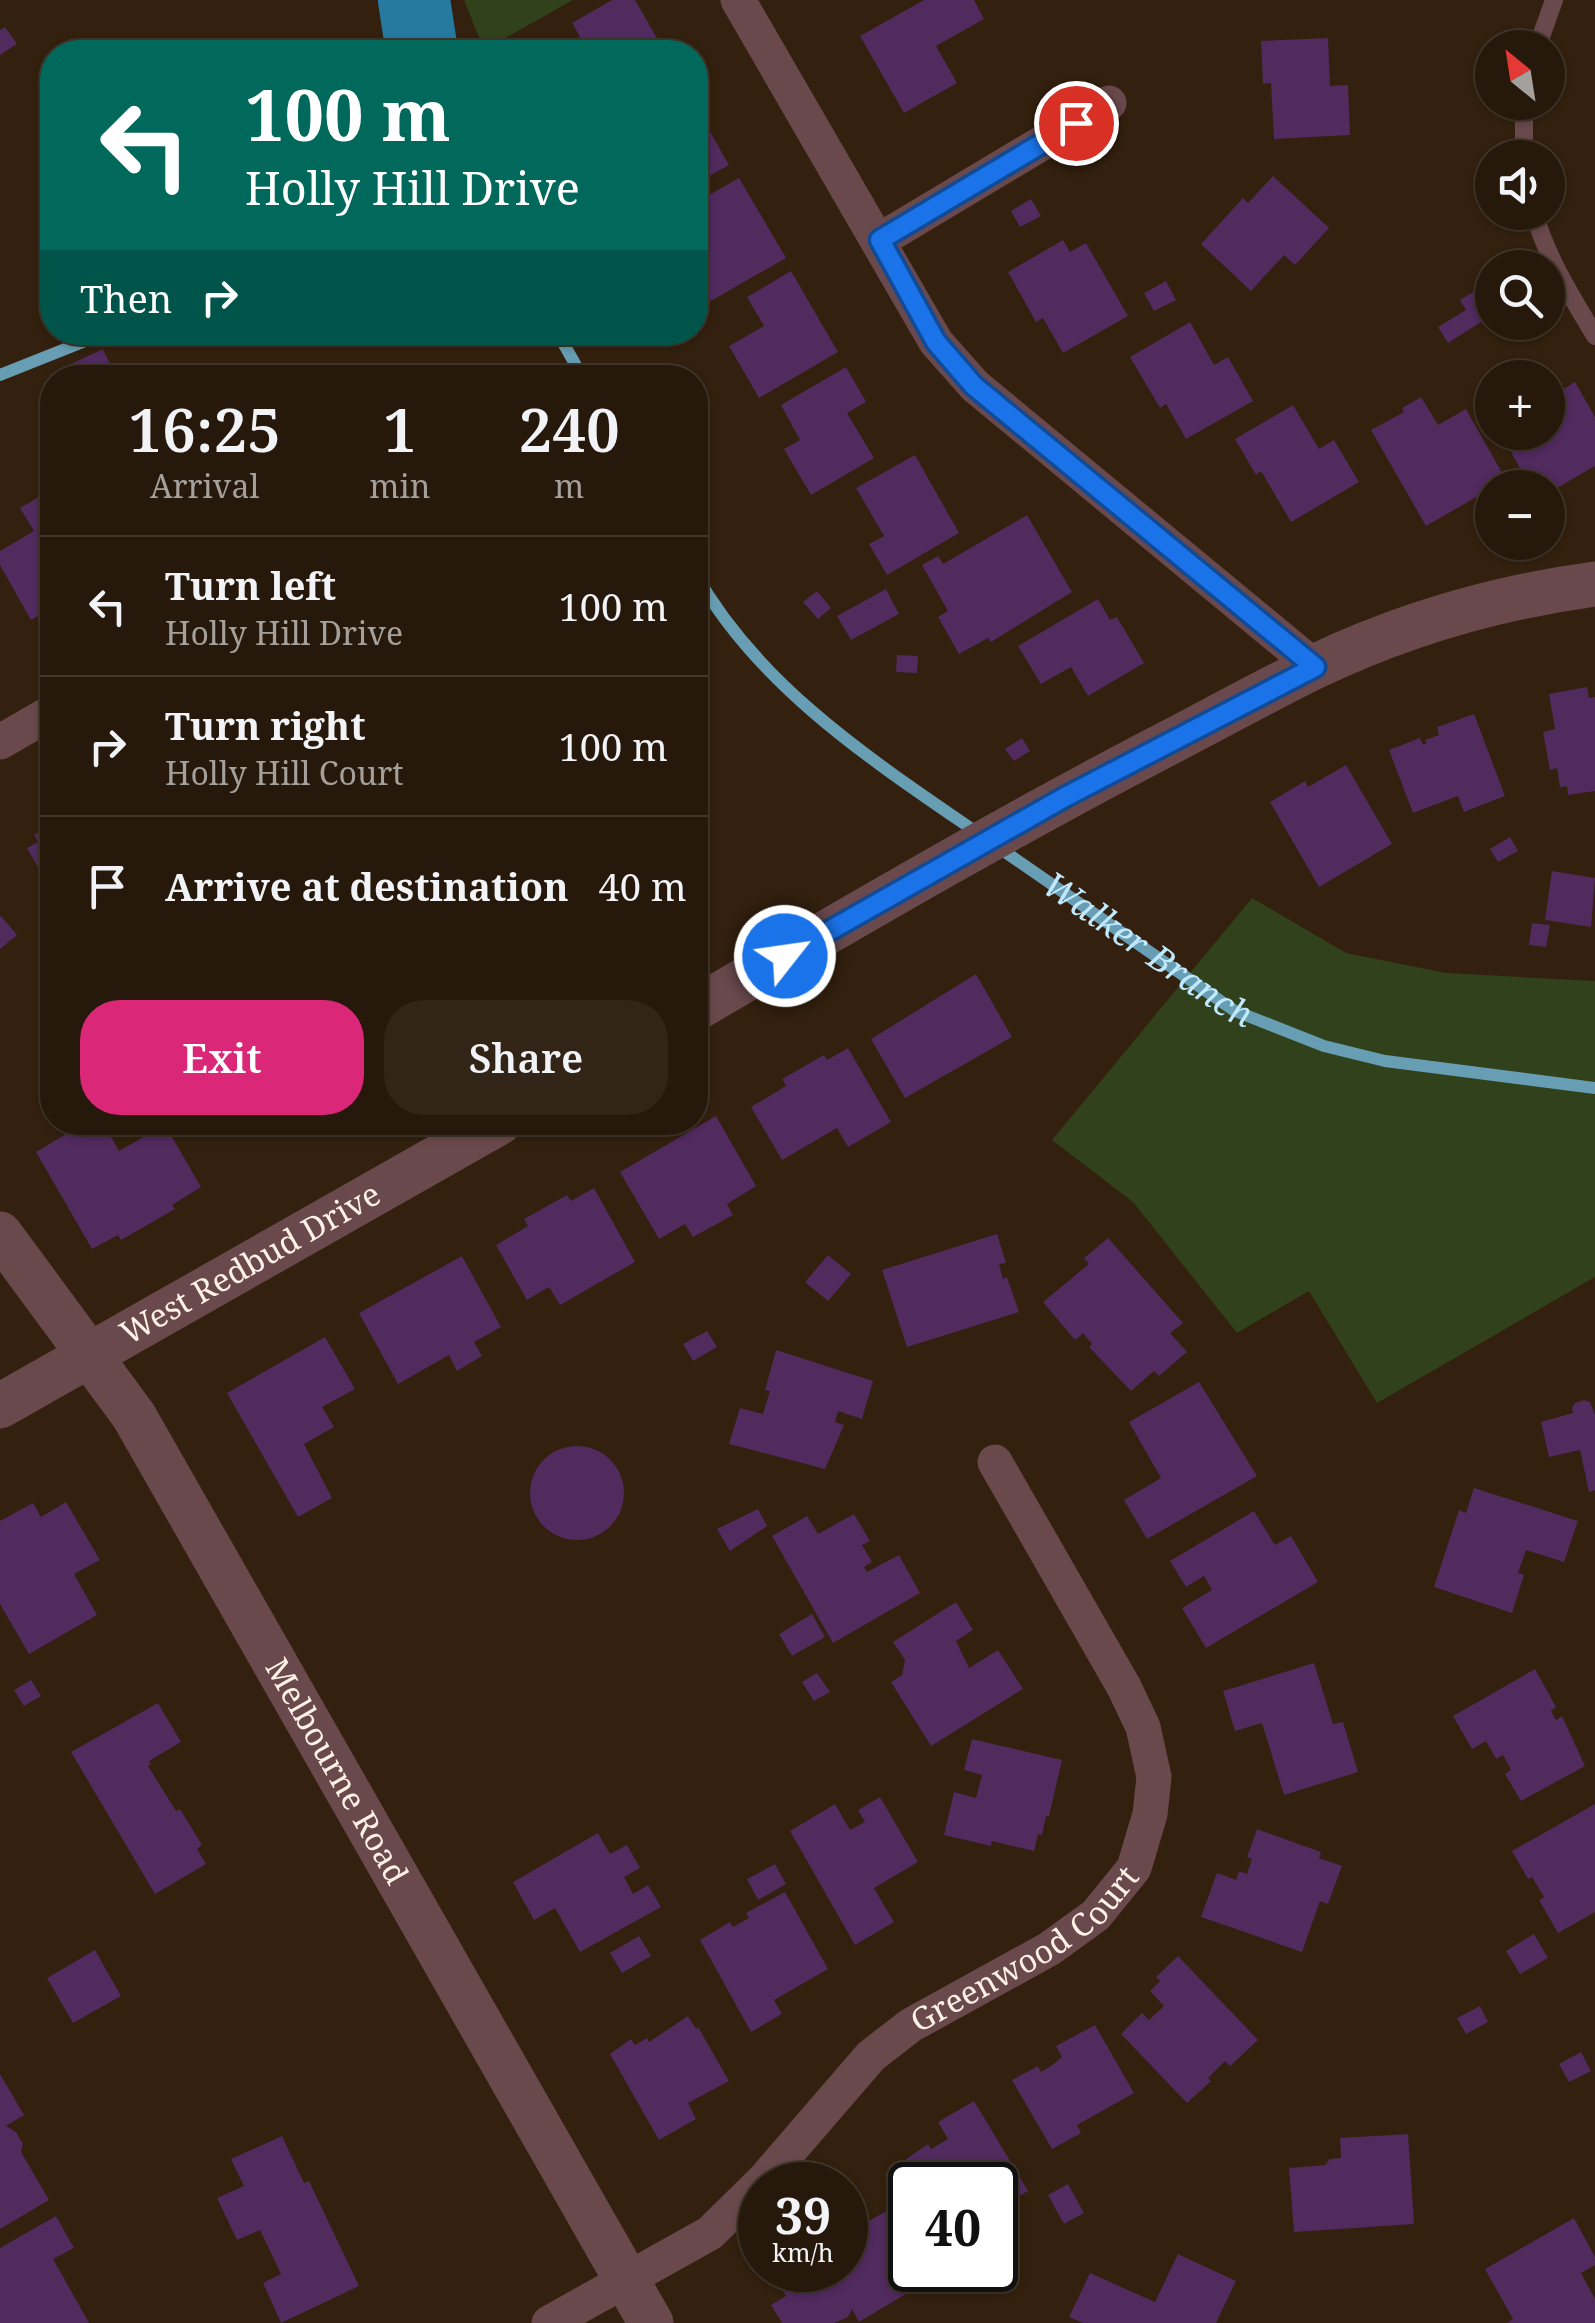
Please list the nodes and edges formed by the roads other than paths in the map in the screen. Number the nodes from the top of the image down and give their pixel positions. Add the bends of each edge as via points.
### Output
1 (738, 0) edge
2 (1554, 0) edge
3 (1543, 30) edge
4 (1109, 103) dead end
5 (1541, 230) edge
6 (880, 240) junction
7 (1595, 336) edge
8 (1595, 584) edge
9 (1315, 667) junction
10 (40, 719) edge
11 (0, 742) edge
12 (708, 1001) edge
13 (477, 1135) edge
14 (0, 1234) edge
15 (90, 1357) junction
16 (0, 1406) edge
17 (995, 1462) dead end
18 (626, 2279) junction
19 (549, 2323) edge
20 (650, 2323) edge

1 - 6 street
2 - 3 lane
4 - 6 street
5 - 7 lane
6 - 9 street via 936,342 974,386
8 - 9 street via 1489,604
9 - 12 street via 1065,797
10 - 11 street
13 - 15 street, West Redbud Drive
14 - 15 street, Melbourne Road
15 - 16 street, West Redbud Drive
15 - 18 street, Melbourne Road via 134,1416
17 - 18 street, Greenwood Court via 1143,1727 1154,1777 1134,1868 1096,1914 1048,1949 911,2025 871,2056 710,2233
18 - 19 street, Greenwood Court
18 - 20 street, Melbourne Road

